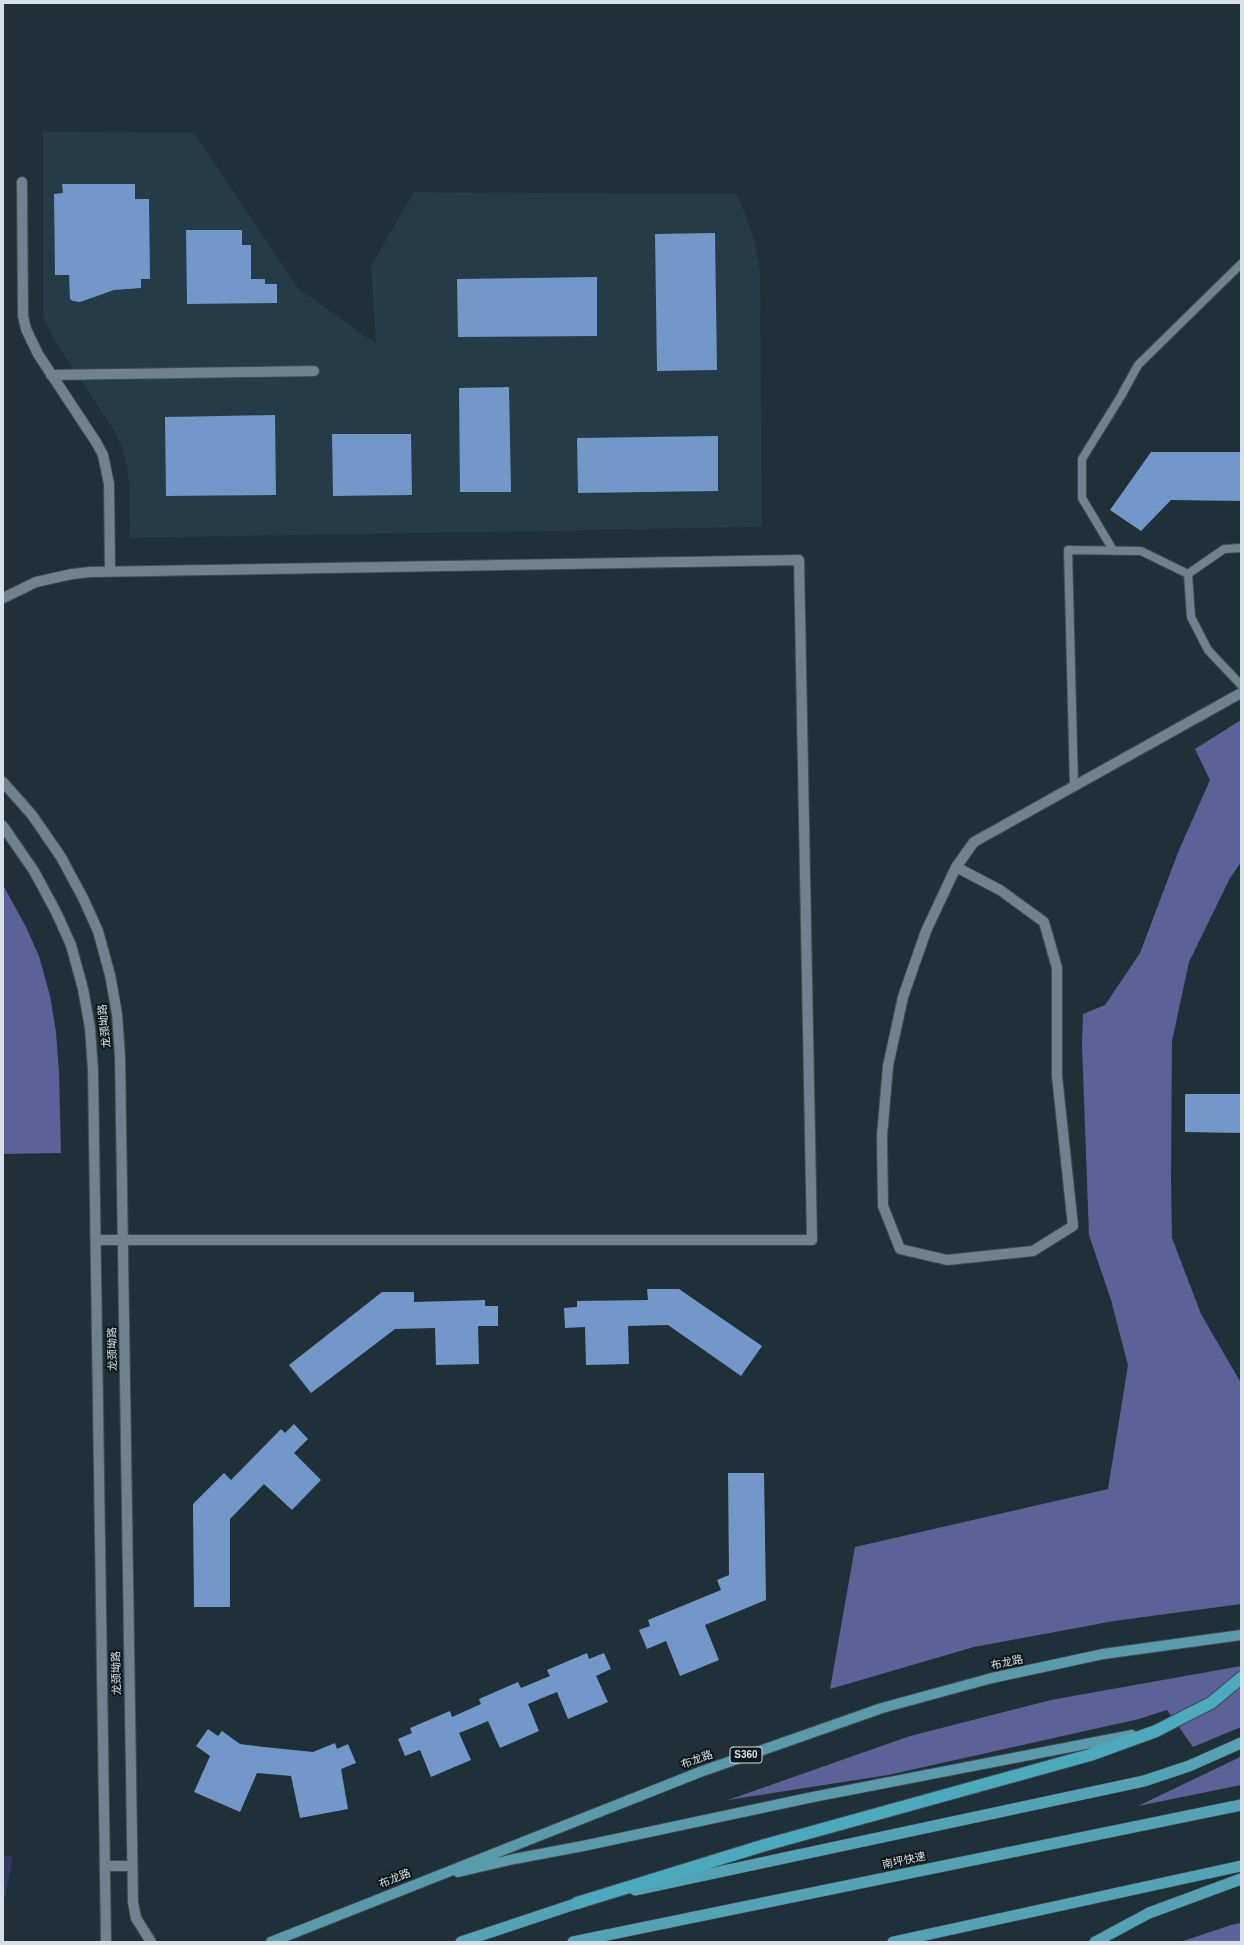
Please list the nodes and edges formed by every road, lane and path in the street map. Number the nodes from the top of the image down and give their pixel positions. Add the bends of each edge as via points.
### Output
1 (22, 182) dead end
2 (1241, 264) edge
3 (314, 372) dead end
4 (51, 375) junction
5 (1241, 548) edge
6 (1113, 550) junction
7 (110, 572) junction
8 (1188, 574) junction
9 (3, 598) edge
10 (1241, 684) edge
11 (1241, 693) edge
12 (3, 782) edge
13 (1074, 786) junction
14 (3, 826) edge
15 (956, 867) junction
16 (96, 1240) junction
17 (123, 1240) junction
18 (1241, 1635) edge
19 (1241, 1678) edge
20 (1156, 1731) junction
21 (1241, 1743) edge
22 (1241, 1806) edge
23 (106, 1866) junction
24 (132, 1866) junction
25 (1241, 1866) edge
26 (1241, 1879) edge
27 (422, 1880) junction
28 (576, 1903) junction
29 (106, 1942) edge
30 (151, 1942) edge
31 (271, 1942) edge
32 (461, 1942) edge
33 (573, 1942) edge
34 (893, 1942) edge
35 (1095, 1942) edge

1 - 4 street via 23,316 31,342
2 - 6 lane via 1138,364 1082,459 1082,498
3 - 4 street
4 - 7 street via 103,455 108,484
5 - 8 lane via 1224,549
6 - 8 lane via 1141,551
6 - 13 lane via 1068,550
7 - 9 street via 54,577 19,589
7 - 17 street via 799,560 812,1240
8 - 10 lane via 1191,617 1208,650
11 - 13 street
12 - 17 street, 龙颈坳路 via 32,815 61,857 98,931 110,975 117,1014 120,1056
13 - 15 street via 974,842
14 - 16 street, 龙颈坳路 via 34,871 56,912 71,945 83,989 94,1070
15 - 15 street via 1000,890 1044,922 1057,968 1057,1076 1073,1226 1033,1252 947,1260 900,1249 883,1206 882,1136 888,1066 903,997 926,931
16 - 17 street
16 - 23 street, 龙颈坳路
17 - 24 street, 龙颈坳路
18 - 27 main road, 布龙路 / S360 via 1103,1654 992,1678 882,1708 700,1772
19 - 20 highway via 1211,1703
20 - 27 main road via 813,1797 583,1846 514,1858
20 - 28 highway via 1090,1755 765,1845
21 - 28 highway via 1189,1766 1144,1781
22 - 33 highway, 南坪快速
23 - 24 street
23 - 29 street, 龙颈坳路
24 - 30 street, 龙颈坳路 via 136,1918
25 - 34 highway
26 - 35 highway via 1149,1913
27 - 31 main road, 布龙路 / S360
28 - 32 highway

